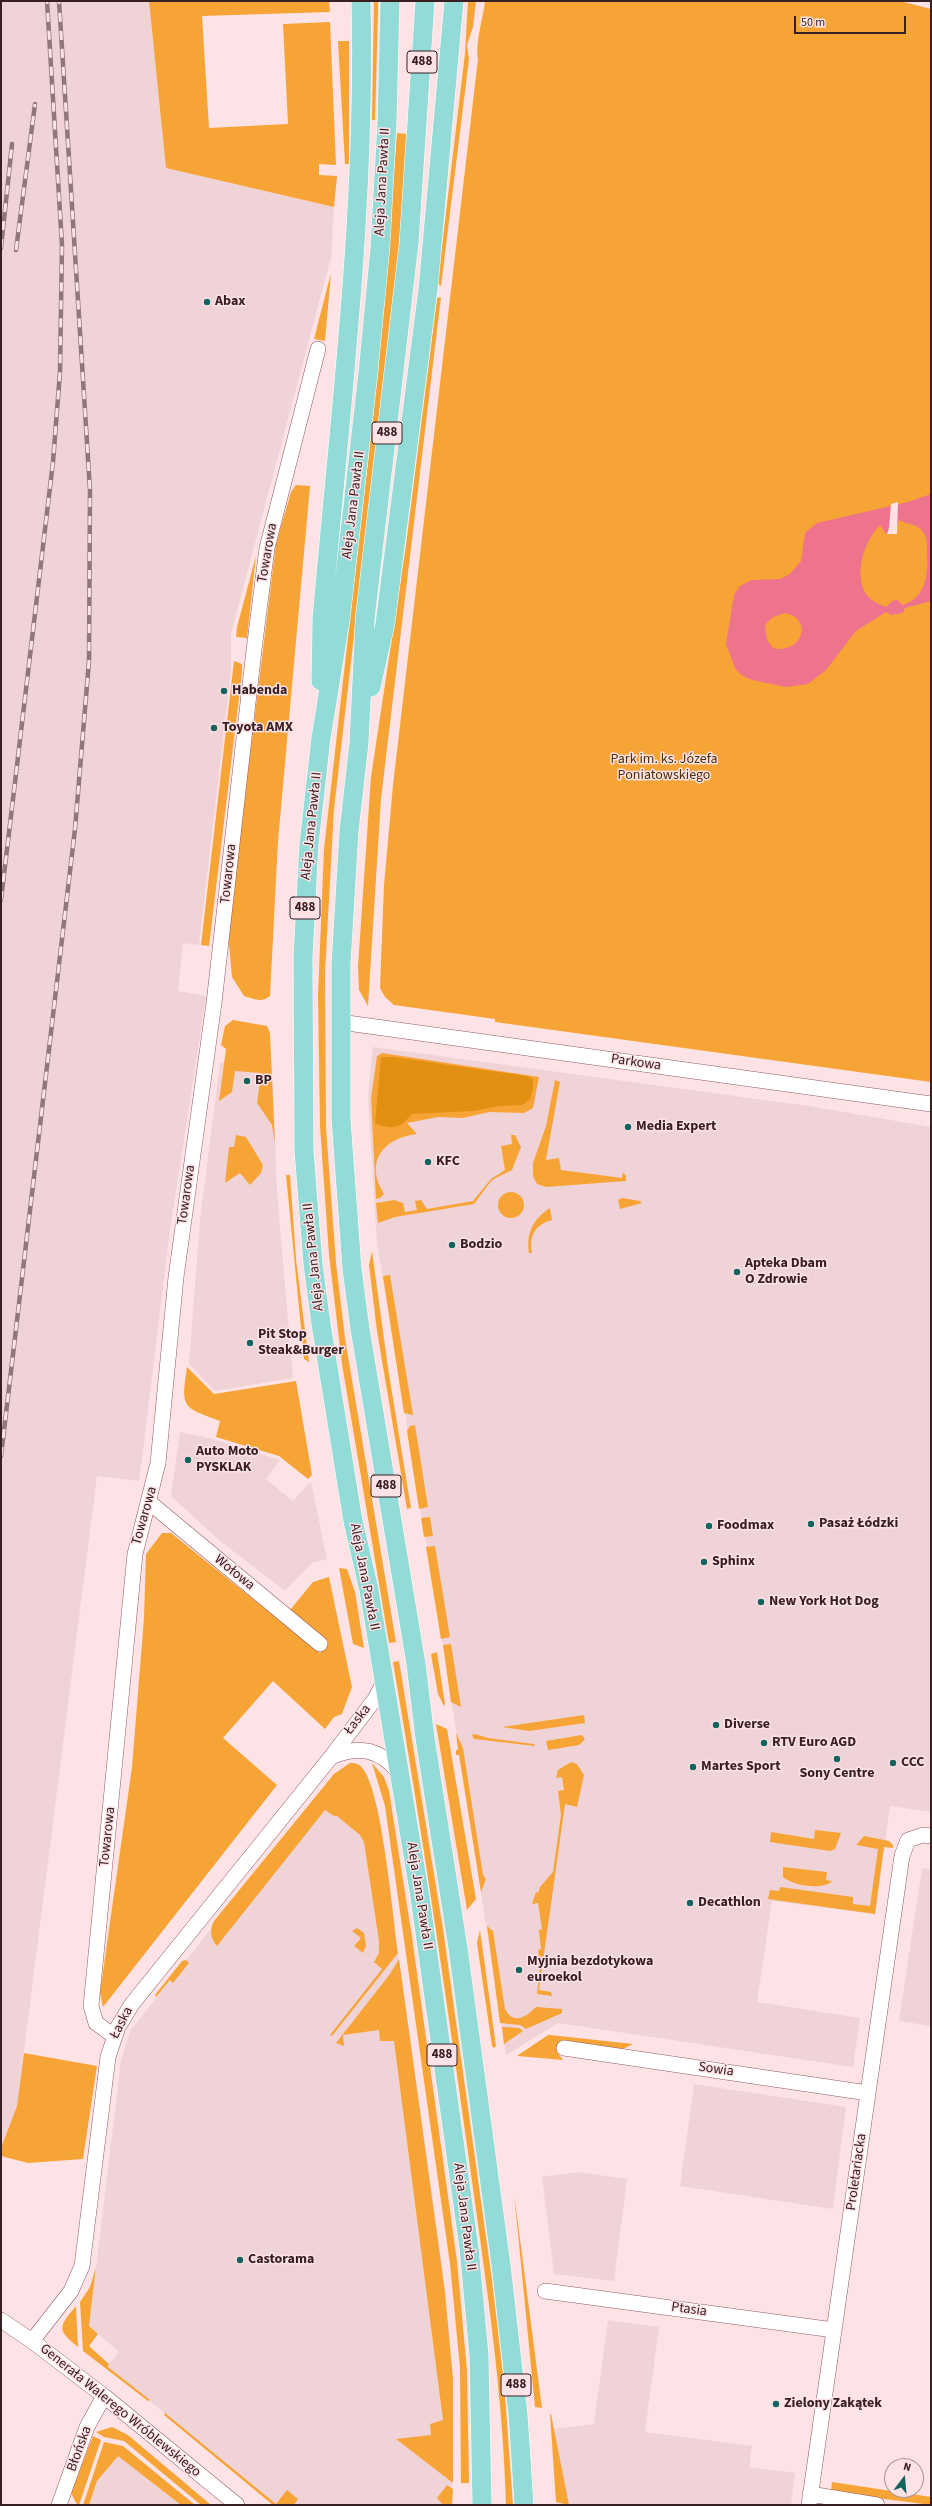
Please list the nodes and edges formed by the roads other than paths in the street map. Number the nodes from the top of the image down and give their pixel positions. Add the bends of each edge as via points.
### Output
1 (361, 1) edge
2 (390, 1) edge
3 (425, 1) edge
4 (454, 1) edge
5 (318, 349) dead end
6 (321, 738) junction
7 (359, 743) junction
8 (340, 1022) junction
9 (931, 1104) edge
10 (149, 1502) junction
11 (320, 1644) dead end
12 (384, 1682) junction
13 (331, 1757) junction
14 (399, 1773) junction
15 (931, 1836) edge
16 (114, 2036) junction
17 (564, 2048) dead end
18 (868, 2093) junction
19 (545, 2291) dead end
20 (1, 2320) edge
21 (834, 2330) junction
22 (32, 2341) junction
23 (104, 2396) junction
24 (810, 2500) edge
25 (60, 2505) edge
26 (237, 2505) edge
27 (482, 2505) edge
28 (524, 2505) edge
29 (877, 2505) edge

1 - 6 main road via 362,104 357,218 322,619
2 - 6 main road, Aleja Jana Pawła II / 488 via 380,248 357,486 340,621
3 - 7 main road, Aleja Jana Pawła II / 488 via 409,243 365,619
4 - 7 main road via 428,289 408,450 385,624
5 - 10 street, Towarowa via 267,548 214,1003 176,1277 158,1463
6 - 12 main road, Aleja Jana Pawła II / 488 via 309,844 303,957 304,1151 313,1264 322,1331 353,1521
7 - 8 main road, Aleja Jana Pawła II / 488 via 344,890
8 - 9 street, Parkowa
8 - 28 main road, Aleja Jana Pawła II / 488 via 341,1119 352,1269 416,1664 458,1948 513,2356
10 - 11 street, Wołowa
10 - 16 street, Towarowa via 135,1554 91,2006 96,2023
12 - 13 street, Łaska via 375,1699
12 - 14 main road, Aleja Jana Pawła II / 488
13 - 14 street, Łaska via 347,1751 371,1751 385,1758
13 - 16 street, Łaska via 132,2004
14 - 27 main road, Aleja Jana Pawła II / 488 via 420,1897 468,2248 480,2355
15 - 18 street, Proletariacka via 923,1835 908,1840 902,1856
16 - 22 street, Łaska via 108,2057 82,2266 71,2291
17 - 18 street, Sowia
18 - 21 street, Proletariacka
19 - 21 street, Ptasia
20 - 22 street, Generała Walerego Wróblewskiego
21 - 24 street, Proletariacka
22 - 23 street, Generała Walerego Wróblewskiego
23 - 25 street, Błońska via 87,2427
23 - 26 street, Generała Walerego Wróblewskiego
24 - 29 street

